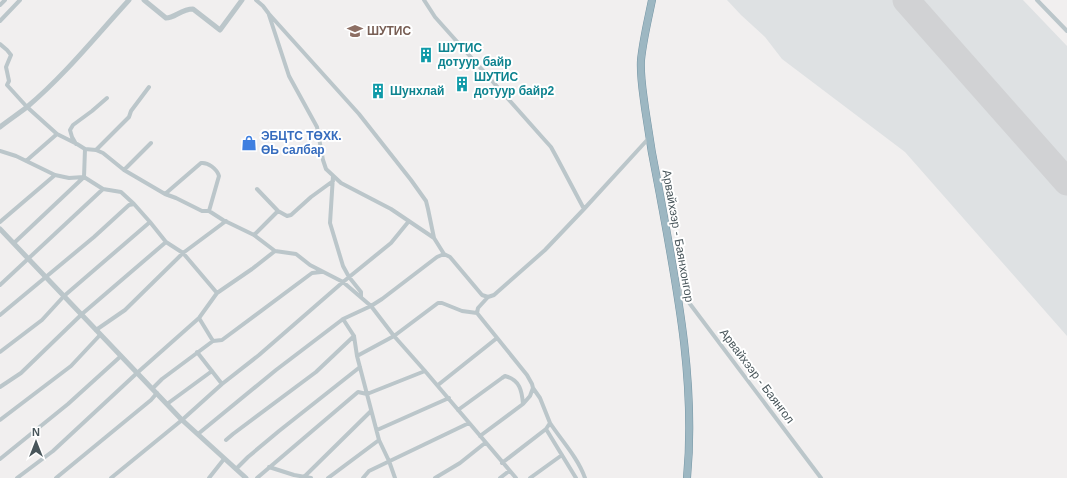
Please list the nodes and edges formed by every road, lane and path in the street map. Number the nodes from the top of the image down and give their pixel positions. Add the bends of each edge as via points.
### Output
1 (5, 0) edge
2 (20, 0) edge
3 (129, 0) edge
4 (144, 0) edge
5 (242, 0) edge
6 (256, 0) edge
7 (424, 0) edge
8 (652, 0) edge
9 (1037, 0) edge
10 (0, 5) edge
11 (268, 14) junction
12 (0, 21) edge
13 (1067, 31) edge
14 (0, 44) edge
15 (149, 87) dead end
16 (107, 98) dead end
17 (27, 107) junction
18 (0, 127) edge
19 (57, 134) junction
20 (649, 138) junction
21 (151, 143) dead end
22 (76, 144) junction
23 (85, 150) junction
24 (96, 150) junction
25 (0, 151) edge
26 (26, 161) junction
27 (124, 170) junction
28 (56, 175) junction
29 (84, 177) junction
30 (333, 178) junction
31 (103, 189) junction
32 (257, 189) dead end
33 (165, 194) junction
34 (134, 204) junction
35 (584, 209) junction
36 (278, 211) junction
37 (209, 212) junction
38 (226, 221) junction
39 (409, 221) junction
40 (0, 222) edge
41 (150, 222) junction
42 (0, 229) edge
43 (254, 235) junction
44 (434, 238) junction
45 (166, 242) junction
46 (14, 243) junction
47 (275, 251) junction
48 (183, 253) junction
49 (444, 254) junction
50 (29, 258) junction
51 (322, 272) junction
52 (46, 277) junction
53 (349, 277) junction
54 (343, 282) junction
55 (0, 285) edge
56 (677, 287) junction
57 (217, 293) junction
58 (64, 296) junction
59 (361, 297) junction
60 (488, 297) junction
61 (371, 306) junction
62 (477, 313) junction
63 (82, 314) junction
64 (0, 315) edge
65 (199, 318) junction
66 (343, 319) junction
67 (98, 332) junction
68 (354, 336) junction
69 (394, 336) junction
70 (497, 338) junction
71 (212, 340) junction
72 (0, 352) edge
73 (198, 352) junction
74 (121, 356) junction
75 (357, 356) junction
76 (360, 367) junction
77 (212, 371) junction
78 (426, 371) junction
79 (137, 373) junction
80 (222, 384) junction
81 (438, 385) junction
82 (0, 387) edge
83 (153, 388) junction
84 (533, 388) junction
85 (157, 393) junction
86 (367, 394) junction
87 (448, 398) junction
88 (167, 404) junction
89 (523, 404) junction
90 (458, 410) junction
91 (371, 411) junction
92 (0, 420) edge
93 (182, 420) junction
94 (469, 423) junction
95 (550, 424) junction
96 (546, 429) junction
97 (377, 430) junction
98 (198, 434) junction
99 (480, 436) junction
100 (226, 440) dead end
101 (379, 440) junction
102 (485, 443) junction
103 (562, 455) junction
104 (0, 459) edge
105 (224, 459) junction
106 (389, 461) junction
107 (502, 463) junction
108 (269, 468) junction
109 (236, 469) junction
110 (509, 471) junction
111 (304, 477) junction
112 (17, 478) edge
113 (56, 478) edge
114 (111, 478) edge
115 (209, 478) edge
116 (246, 478) edge
117 (257, 478) edge
118 (311, 478) edge
119 (328, 478) edge
120 (363, 478) edge
121 (396, 478) edge
122 (435, 478) edge
123 (500, 478) edge
124 (516, 478) edge
125 (530, 478) edge
126 (576, 478) edge
127 (584, 478) edge
128 (687, 478) edge
129 (821, 478) edge

1 - 10 street
2 - 12 street
3 - 17 street via 73,62
4 - 5 street via 166,18 193,9 220,30
6 - 11 street
7 - 35 street via 435,17 551,148
8 - 20 highway, Арвайхээр - Баянхонгор via 641,60
9 - 13 street
11 - 30 street via 289,76 317,127 323,160
11 - 44 street via 359,114 411,180 426,201
14 - 17 street via 11,55 6,68 9,81 7,85
15 - 24 street via 129,117
16 - 22 street via 73,125 70,130
17 - 18 street
17 - 19 street
19 - 22 street
19 - 26 street
20 - 35 street
20 - 56 highway, Арвайхээр - Баянхонгор
21 - 27 street
22 - 23 street
23 - 24 street
23 - 29 street
24 - 27 street
25 - 26 street
26 - 28 street
27 - 33 street
28 - 29 street via 69,178
28 - 40 street
29 - 31 street
29 - 46 street
30 - 36 street via 291,215 287,216
30 - 39 street via 392,208
30 - 53 street via 330,223 343,266
31 - 34 street via 121,192
31 - 50 street
32 - 36 street
33 - 37 street
33 - 37 street via 201,163 208,164 219,176
34 - 41 street
34 - 52 street via 129,205
35 - 60 street via 545,250 494,295
36 - 43 street
37 - 38 street
38 - 43 street
38 - 48 street
39 - 44 street
39 - 53 street via 391,243
41 - 45 street
41 - 58 street
42 - 46 street
43 - 47 street
44 - 49 street
45 - 48 street
45 - 63 street
46 - 50 street
47 - 51 street via 296,254
47 - 57 street
48 - 57 street
48 - 67 street via 125,310
49 - 60 street via 450,257 482,295
49 - 61 street via 437,256
50 - 52 street
50 - 55 street
51 - 54 street
51 - 71 street via 312,272 222,340
52 - 58 street
52 - 64 street
53 - 54 street
53 - 59 street via 361,292
54 - 59 street
54 - 80 street
56 - 128 highway, Арвайхээр - Баянхонгор via 687,372
56 - 129 street, Арвайхээр - Баянгол
57 - 65 street
58 - 63 street
58 - 72 street via 42,320
59 - 61 street
60 - 62 street via 478,308
61 - 66 street
61 - 69 street
62 - 69 street via 438,303
62 - 70 street
63 - 67 street
63 - 82 street via 21,373
65 - 71 street
65 - 79 street
66 - 68 street
66 - 98 street
67 - 74 street
67 - 92 street via 71,366
68 - 75 street
68 - 100 street via 316,372
69 - 75 street
69 - 78 street
70 - 81 street
70 - 84 street via 527,375
71 - 73 street
73 - 77 street
73 - 83 street
74 - 79 street
74 - 104 street via 68,404
75 - 76 street
76 - 86 street
76 - 109 street via 279,431
77 - 80 street
77 - 88 street
78 - 81 street
78 - 86 street
79 - 83 street
79 - 112 street via 52,451
80 - 93 street
81 - 87 street
83 - 85 street
84 - 89 street
84 - 95 street via 540,398
85 - 88 street
85 - 113 street
86 - 91 street
86 - 108 street via 358,392
87 - 90 street
87 - 97 street
88 - 93 street
89 - 90 street via 519,386 505,376
89 - 99 street
90 - 94 street
91 - 97 street
91 - 111 street
93 - 98 street
93 - 114 street
94 - 99 street
94 - 106 street
95 - 96 street
95 - 127 street via 575,458
96 - 103 street
96 - 107 street
97 - 101 street
98 - 105 street
99 - 102 street
101 - 106 street
101 - 119 street
102 - 107 street
102 - 122 street via 460,463
103 - 125 street
103 - 126 street
105 - 109 street
105 - 115 street
106 - 120 street via 369,471
106 - 121 street
107 - 110 street
108 - 111 street
108 - 117 street
109 - 116 street
110 - 123 street
110 - 124 street
111 - 118 street

